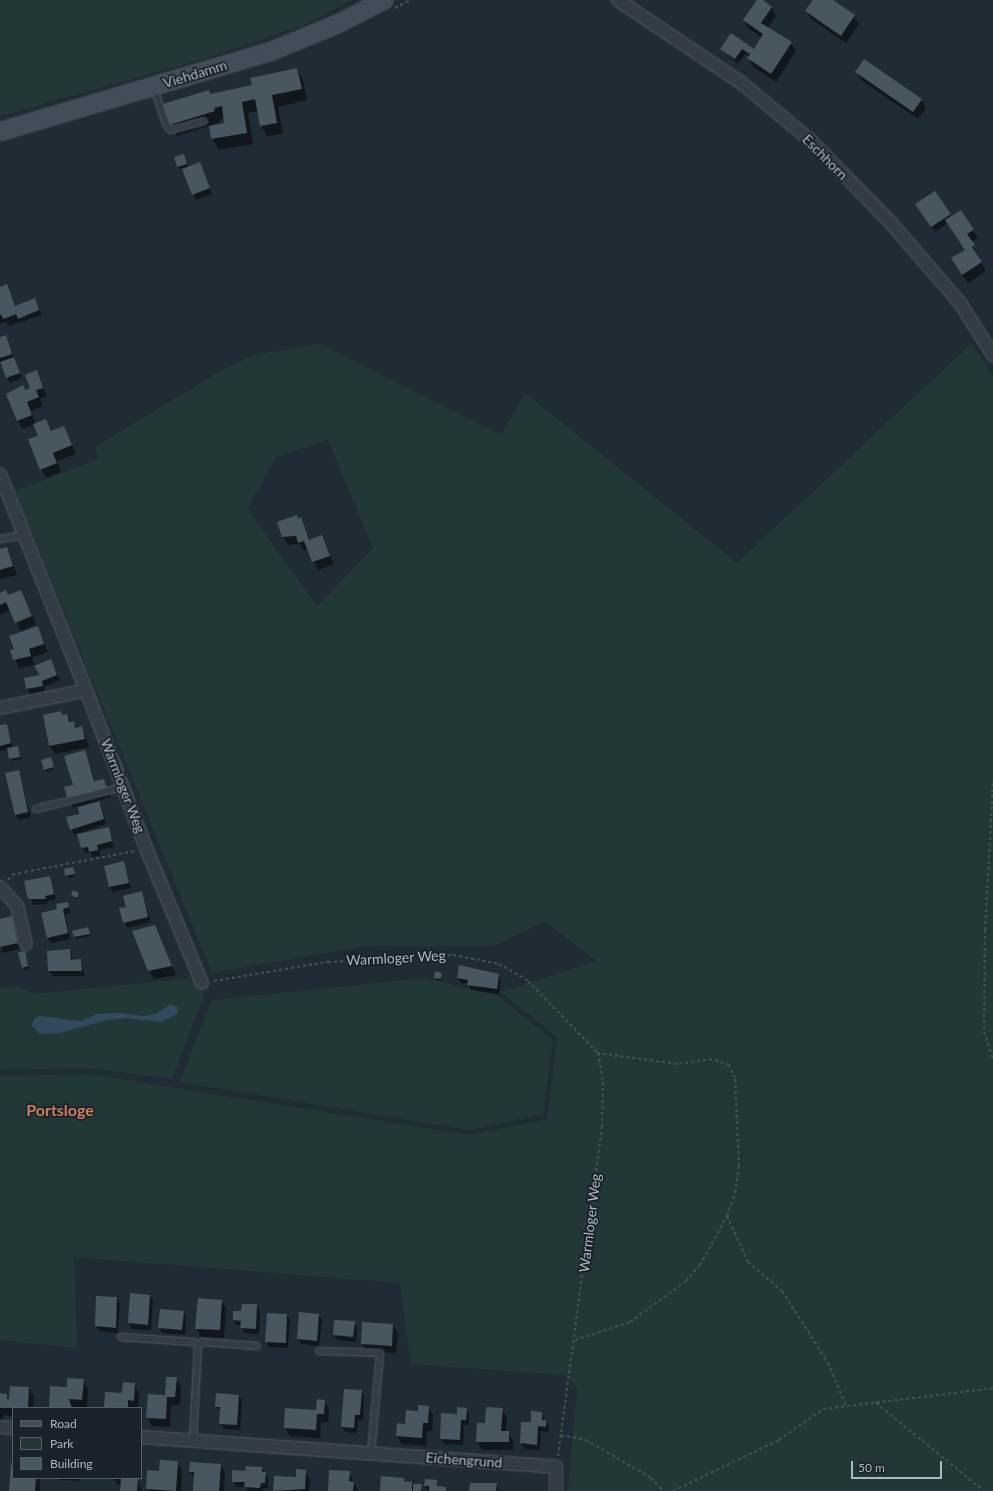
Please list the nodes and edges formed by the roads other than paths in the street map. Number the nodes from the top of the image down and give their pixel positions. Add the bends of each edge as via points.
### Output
1 (384, 0) edge
2 (618, 0) edge
3 (153, 86) junction
4 (204, 121) dead end
5 (0, 131) edge
6 (993, 355) edge
7 (0, 474) edge
8 (23, 535) junction
9 (0, 539) edge
10 (86, 690) junction
11 (0, 708) edge
12 (123, 787) junction
13 (36, 809) dead end
14 (2, 887) edge
15 (26, 944) dead end
16 (202, 983) road end
17 (121, 1337) dead end
18 (198, 1345) junction
19 (257, 1346) dead end
20 (319, 1351) dead end
21 (0, 1427) edge
22 (12, 1428) edge
23 (142, 1437) edge
24 (193, 1441) junction
25 (371, 1454) junction
26 (556, 1491) edge

1 - 3 main road, Viehdamm via 338,23 270,51
2 - 6 street, Eschhorn via 743,84 811,140 891,223 955,297
3 - 4 lane via 167,126 171,130
3 - 5 main road, Viehdamm
7 - 8 street, Warmloger Weg
8 - 9 lane
8 - 10 street, Warmloger Weg
10 - 11 street
10 - 12 street, Warmloger Weg
12 - 13 lane
12 - 16 street, Warmloger Weg
14 - 15 street via 16,906
17 - 18 lane via 193,1342
18 - 19 lane via 202,1342
18 - 24 lane
20 - 25 lane via 380,1353
21 - 22 street
23 - 24 street, Eichengrund
24 - 25 street, Eichengrund
25 - 26 street, Eichengrund via 556,1467

